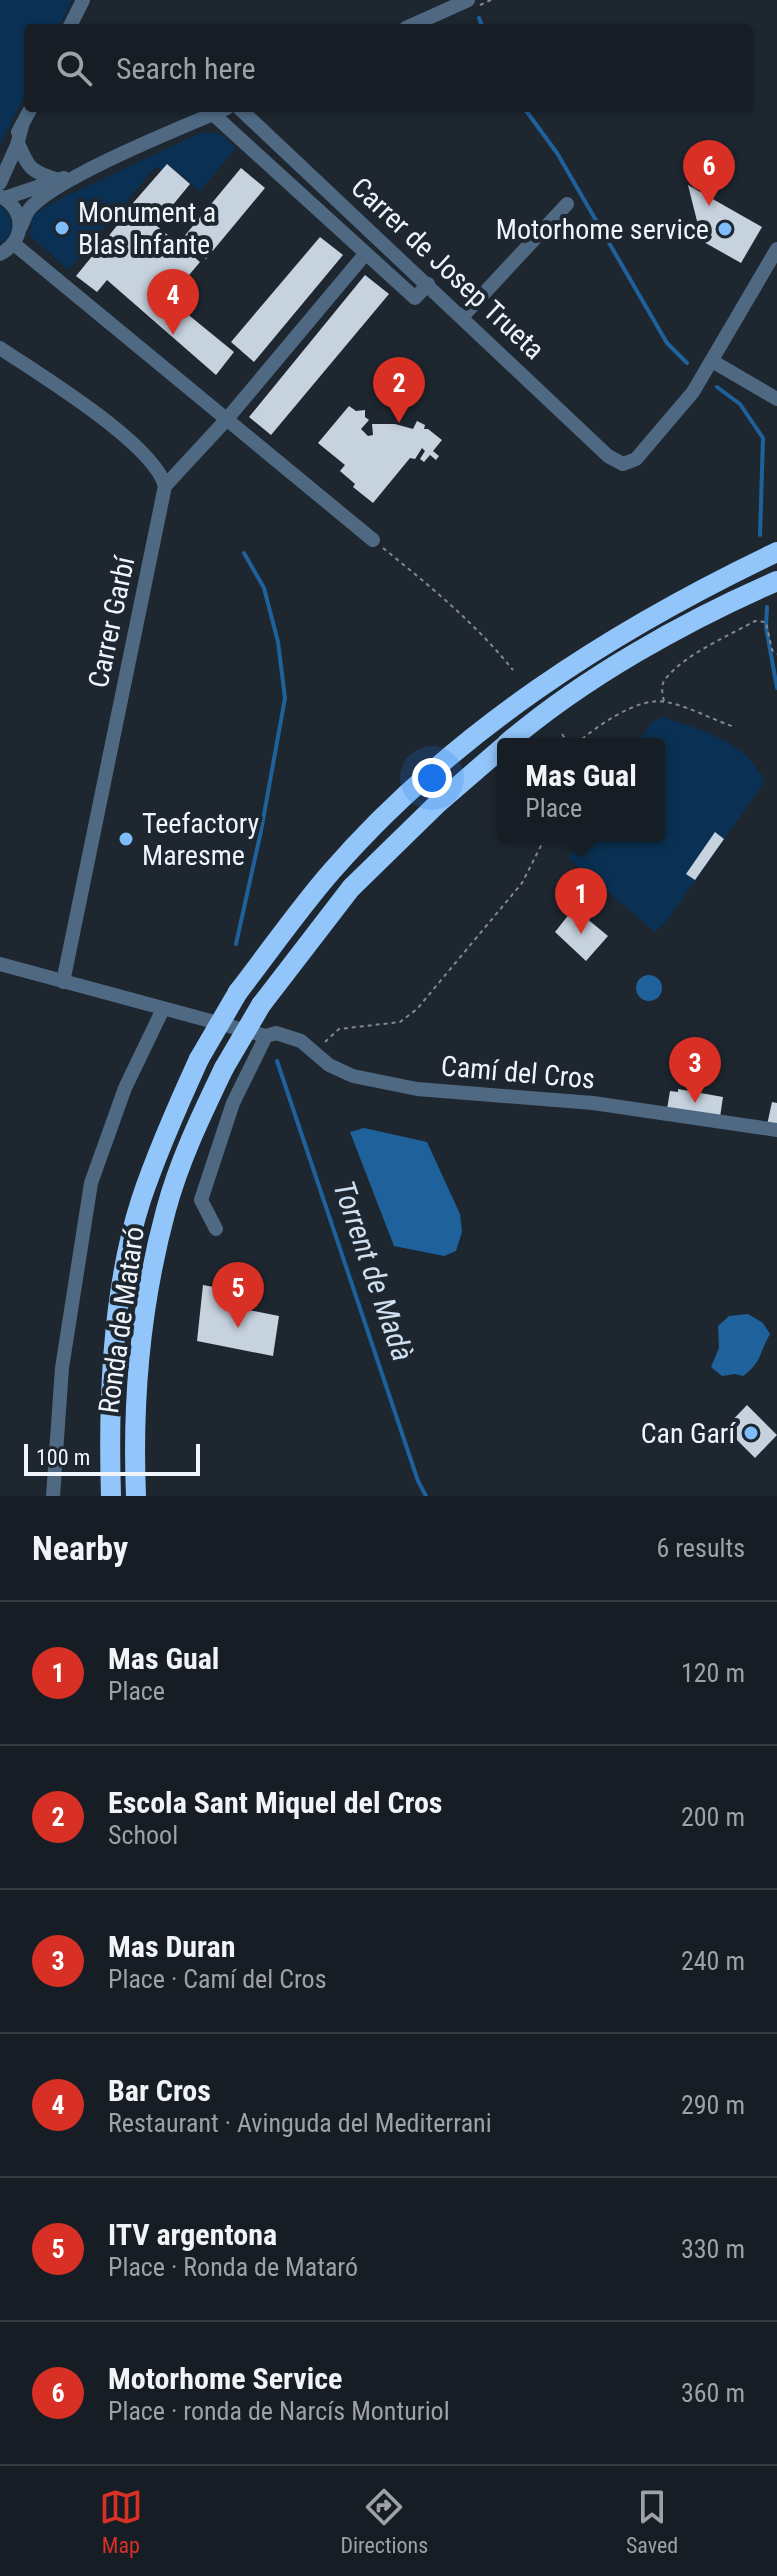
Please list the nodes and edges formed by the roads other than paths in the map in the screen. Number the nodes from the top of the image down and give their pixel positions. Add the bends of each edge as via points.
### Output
1 (83, 0) edge
2 (468, 0) edge
3 (71, 24) edge
4 (415, 24) edge
5 (29, 112) edge
6 (218, 112) edge
7 (221, 112) edge
8 (243, 112) edge
9 (22, 126) junction
10 (18, 143) junction
11 (0, 158) edge
12 (84, 173) junction
13 (58, 180) junction
14 (2, 192) edge
15 (567, 204) dead end
16 (20, 228) junction
17 (14, 244) junction
18 (777, 249) edge
19 (366, 253) junction
20 (0, 254) edge
21 (428, 284) junction
22 (462, 317) junction
23 (0, 348) edge
24 (712, 361) junction
25 (777, 399) edge
26 (227, 419) junction
27 (165, 486) junction
28 (373, 540) road end
29 (777, 552) edge
30 (777, 581) edge
31 (515, 738) edge
32 (497, 752) edge
33 (0, 964) edge
34 (63, 982) junction
35 (163, 1009) junction
36 (266, 1036) junction
37 (777, 1130) edge
38 (216, 1229) dead end
39 (53, 1496) edge
40 (111, 1496) edge
41 (136, 1496) edge

1 - 3 street
2 - 4 street
5 - 9 street
6 - 12 street
7 - 19 street
8 - 21 street, Carrer de Josep Trueta
9 - 10 street
9 - 11 street
10 - 13 street via 27,165
10 - 14 street
12 - 13 street
12 - 16 street via 38,202
13 - 14 street
14 - 16 street via 19,216
15 - 22 street
16 - 17 street
17 - 20 street
17 - 26 street
18 - 24 street
19 - 21 street via 415,298
19 - 26 street
21 - 22 street, Carrer de Josep Trueta
22 - 24 street, Carrer de Josep Trueta via 608,456 623,464 636,459 672,418
23 - 27 street via 90,408 152,462
24 - 25 street
26 - 27 street
26 - 28 street
27 - 34 street, Carrer Garbí
29 - 40 highway, Ronda de Mataró, bridge via 640,623 504,712 414,788 331,872 238,992 199,1059 141,1201 122,1277 109,1430
30 - 31 highway, Ronda de Mataró via 652,644
32 - 41 highway, Ronda de Mataró, bridge via 351,888 261,1005 224,1068 166,1208 149,1282 133,1432
33 - 34 street, Camí del Cros
34 - 35 street, Camí del Cros
35 - 36 street, Camí del Cros
35 - 39 street via 125,1088 91,1183 62,1368
36 - 37 street, Camí del Cros via 276,1033 301,1041 329,1065 353,1076 417,1089 593,1103
36 - 38 street via 233,1103 201,1200

